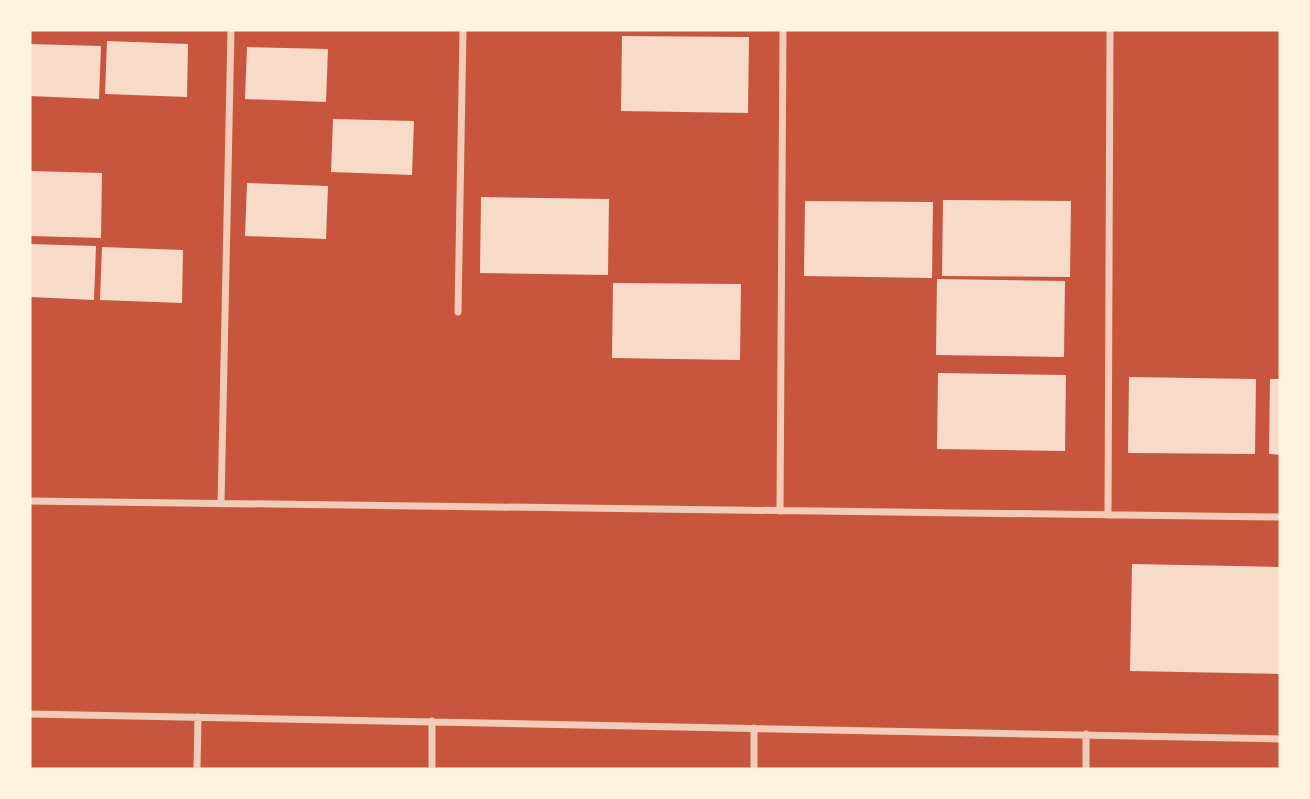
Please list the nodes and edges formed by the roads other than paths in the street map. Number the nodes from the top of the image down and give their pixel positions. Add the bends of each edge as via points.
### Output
1 (231, 30) edge
2 (463, 30) edge
3 (783, 30) edge
4 (1110, 30) edge
5 (458, 312) dead end
6 (30, 501) edge
7 (221, 504) junction
8 (780, 511) junction
9 (1108, 515) junction
10 (1280, 517) edge
11 (30, 714) edge
12 (198, 717) junction
13 (432, 721) junction
14 (754, 728) junction
15 (1086, 734) junction
16 (1280, 739) edge
17 (197, 769) edge
18 (432, 769) edge
19 (754, 769) edge
20 (1086, 769) edge

1 - 7 street
2 - 5 street
3 - 8 street
4 - 9 street
6 - 7 street
7 - 8 street
8 - 9 street
9 - 10 street
11 - 12 street
12 - 13 street
12 - 17 street
13 - 14 street
13 - 18 street
14 - 15 street
14 - 19 street
15 - 16 street
15 - 20 street

